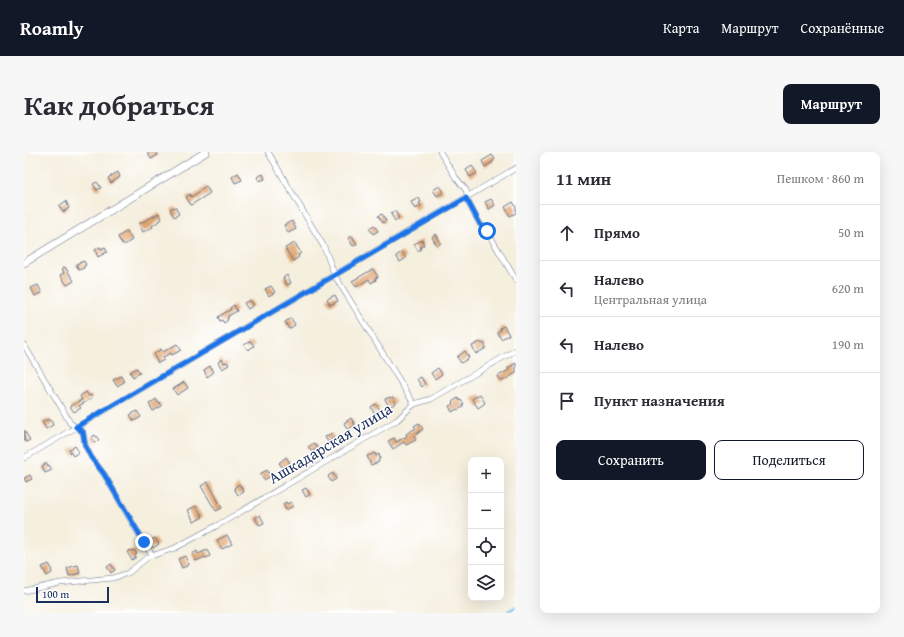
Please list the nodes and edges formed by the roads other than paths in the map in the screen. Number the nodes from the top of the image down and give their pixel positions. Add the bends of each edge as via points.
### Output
1 (206, 152) edge
2 (268, 152) edge
3 (440, 152) edge
4 (516, 168) edge
5 (466, 198) junction
6 (24, 263) edge
7 (334, 276) junction
8 (516, 280) edge
9 (24, 345) edge
10 (516, 350) edge
11 (414, 404) junction
12 (76, 427) junction
13 (24, 458) edge
14 (155, 555) junction
15 (24, 591) edge

1 - 6 main road
2 - 7 street via 324,247
3 - 5 street via 466,190
4 - 5 street
5 - 7 street
5 - 8 street
7 - 11 street
7 - 12 street
9 - 12 street via 70,423
10 - 11 street, Ашкадарская улица via 431,399
11 - 14 street, Ашкадарская улица via 397,420 218,525 175,548
12 - 13 street
12 - 14 street via 83,432 85,445 91,457 104,474 147,548
14 - 15 street, Ашкадарская улица via 148,557 128,573 113,578 60,583

